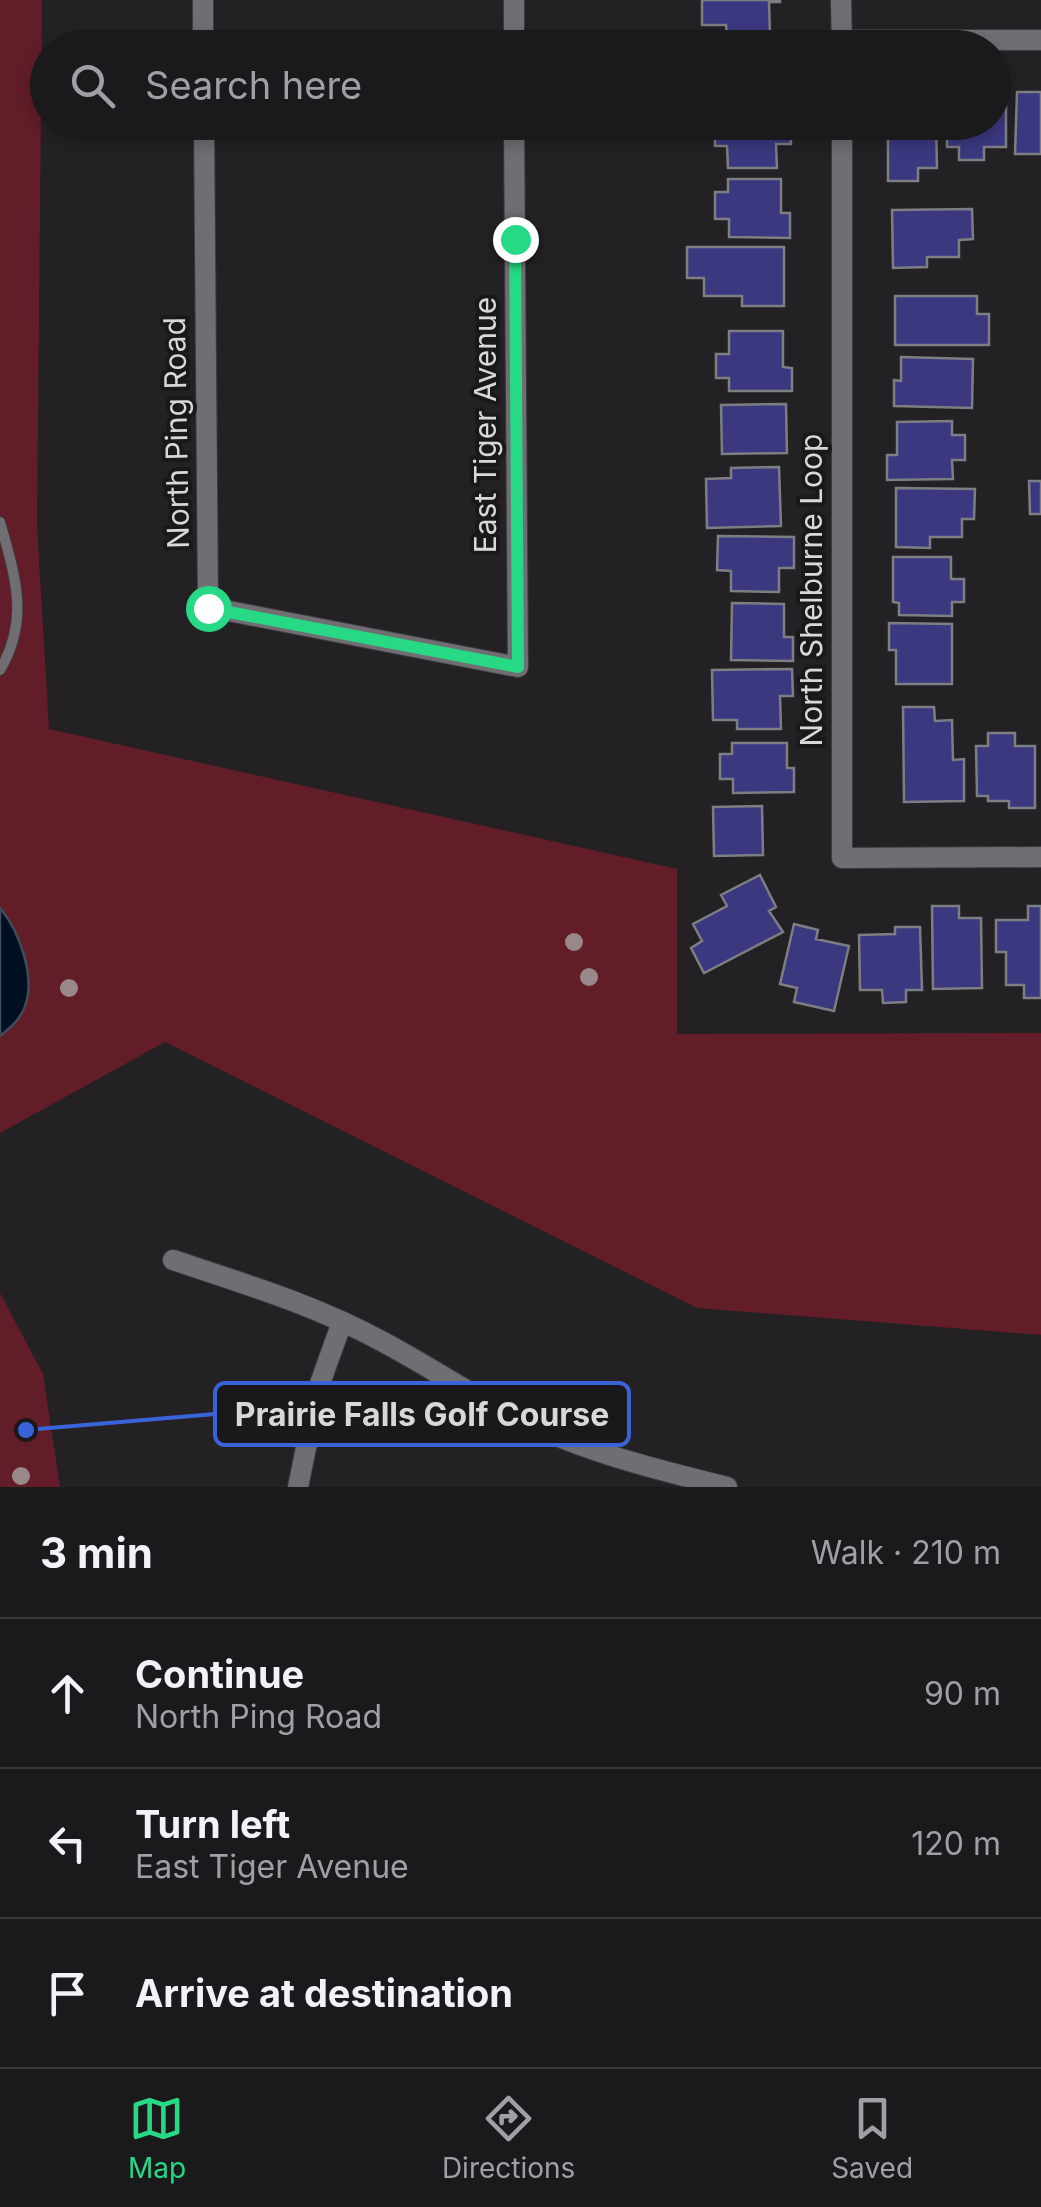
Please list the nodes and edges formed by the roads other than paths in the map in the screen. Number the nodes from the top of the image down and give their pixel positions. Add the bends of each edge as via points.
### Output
1 (203, 0) edge
2 (514, 0) edge
3 (841, 0) edge
4 (203, 30) edge
5 (514, 30) edge
6 (842, 30) edge
7 (1041, 40) edge
8 (1011, 41) edge
9 (204, 140) edge
10 (514, 140) edge
11 (842, 140) edge
12 (0, 522) edge
13 (518, 667) joint
14 (0, 670) edge
15 (1041, 857) edge
16 (173, 1260) dead end
17 (342, 1322) junction
18 (661, 1479) edge
19 (298, 1487) edge
20 (727, 1487) edge

1 - 4 street
2 - 5 street
3 - 6 street
7 - 8 street
9 - 13 street, North Ping Road via 208,608
10 - 13 street, East Tiger Avenue
11 - 15 street, North Shelburne Loop via 842,858
12 - 14 lane via 18,618
16 - 17 street
17 - 18 street via 462,1390
17 - 19 street via 318,1389
18 - 20 street

